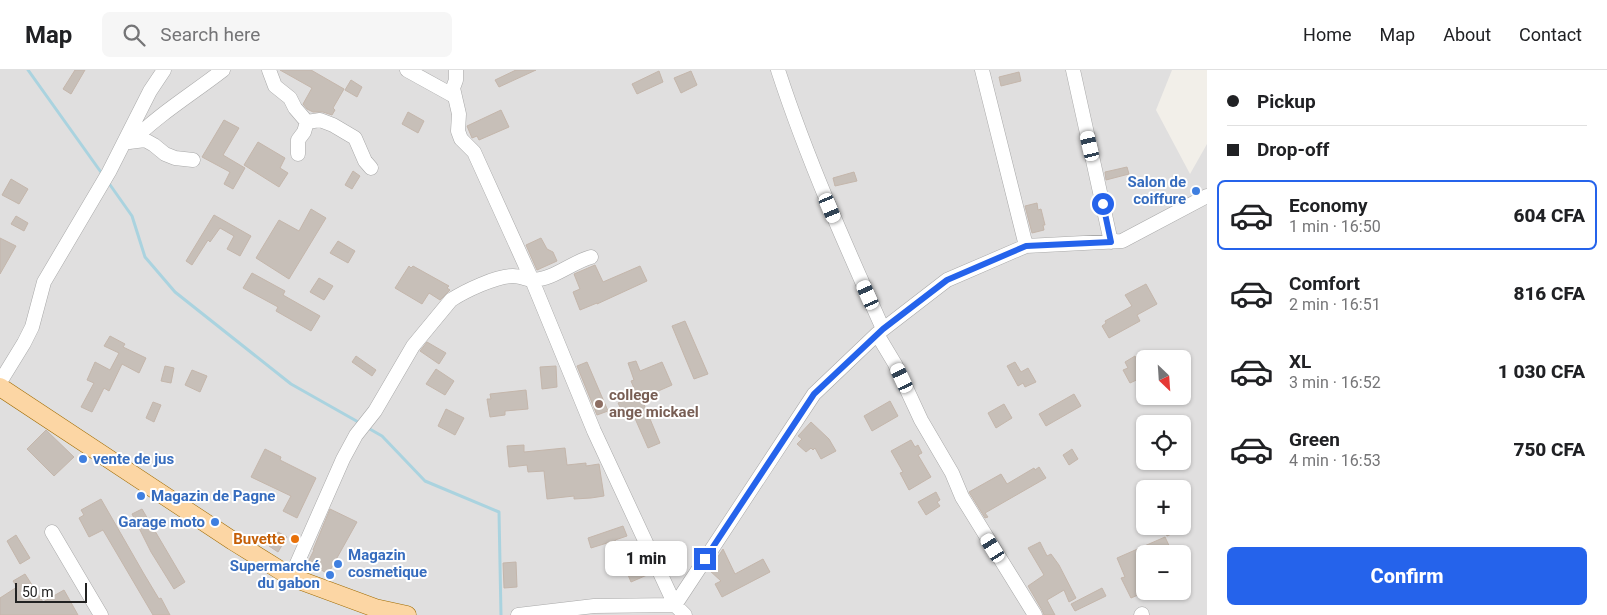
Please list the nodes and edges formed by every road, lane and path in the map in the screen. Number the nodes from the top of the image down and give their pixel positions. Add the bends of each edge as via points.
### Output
1 (164, 70) edge
2 (223, 70) edge
3 (269, 70) edge
4 (407, 70) edge
5 (456, 70) edge
6 (778, 70) edge
7 (982, 70) edge
8 (1073, 70) edge
9 (454, 96) junction
10 (307, 122) junction
11 (127, 142) junction
12 (298, 154) dead end
13 (193, 160) dead end
14 (371, 168) dead end
15 (1207, 196) edge
16 (1111, 242) junction
17 (1026, 246) junction
18 (591, 257) dead end
19 (532, 280) junction
20 (880, 332) junction
21 (0, 382) edge
22 (0, 387) edge
23 (52, 532) dead end
24 (291, 577) junction
25 (675, 605) junction
26 (370, 611) edge
27 (101, 615) edge
28 (407, 615) edge
29 (518, 615) edge
30 (685, 615) edge
31 (1035, 615) edge

1 - 11 street via 150,91
2 - 11 street
3 - 10 street via 275,86 290,98
4 - 9 street
5 - 9 street
6 - 20 street via 806,153
7 - 17 street
8 - 16 street
9 - 19 street via 459,114 459,136 474,152
10 - 12 street via 298,140
10 - 14 street via 320,120 355,138
11 - 13 street via 145,140 174,158
11 - 21 street via 44,282 32,327
15 - 16 street via 1122,241
16 - 17 street
17 - 20 street via 947,280
18 - 19 street
19 - 24 street via 505,277 464,291 451,300 413,346 343,459
19 - 25 street via 594,431
20 - 25 street via 814,394
20 - 31 street via 962,497
22 - 24 main road
23 - 27 street
24 - 26 main road
25 - 29 street via 594,606
25 - 30 street
26 - 28 main road

